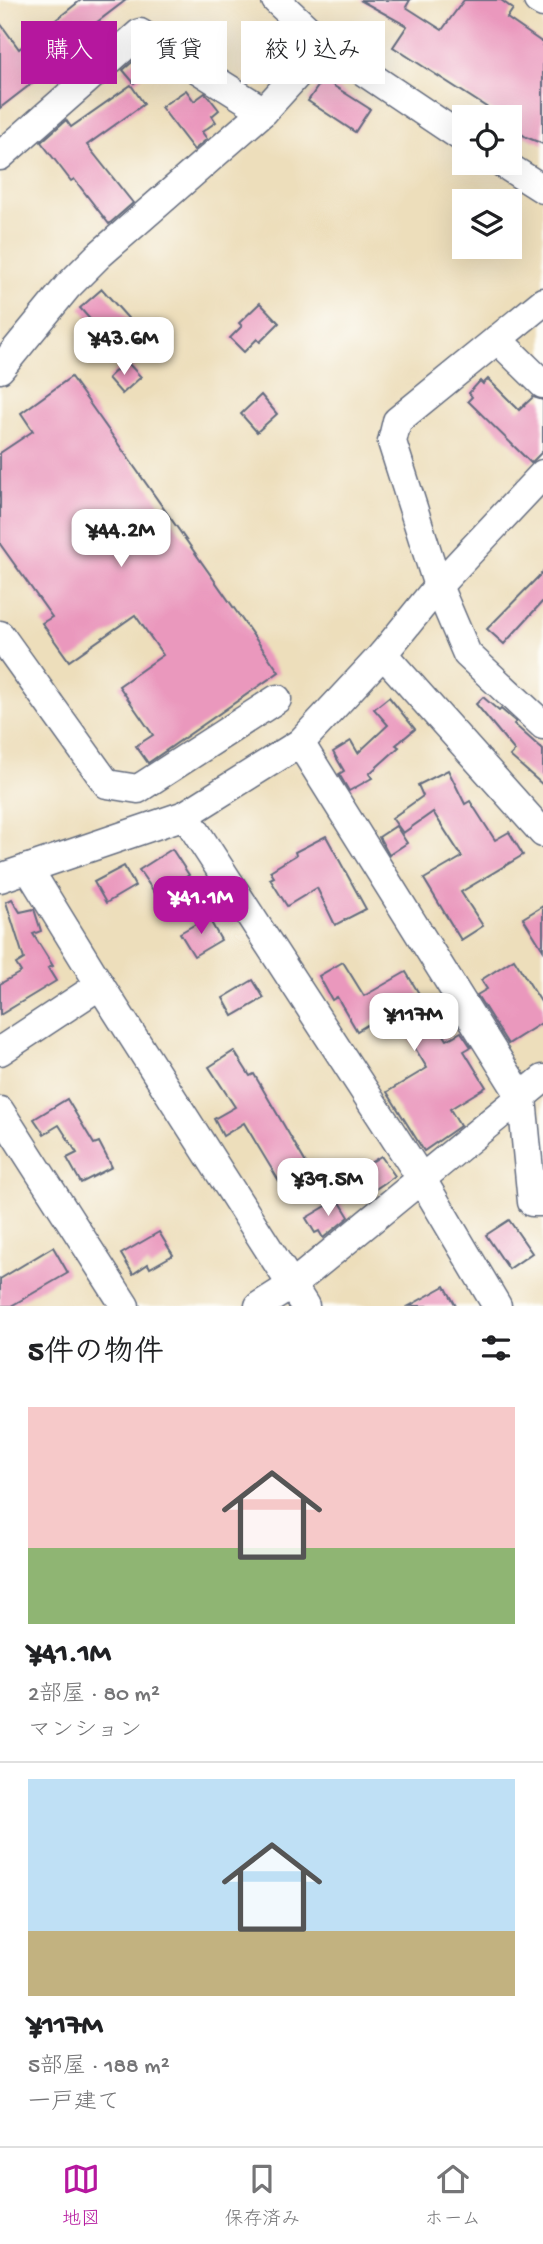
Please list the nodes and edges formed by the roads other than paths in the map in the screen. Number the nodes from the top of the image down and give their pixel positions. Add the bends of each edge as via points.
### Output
1 (276, 0) edge
2 (538, 0) edge
3 (543, 3) edge
4 (298, 21) edge
5 (289, 84) edge
6 (383, 84) edge
7 (264, 111) junction
8 (452, 130) edge
9 (0, 156) edge
10 (521, 175) edge
11 (543, 189) edge
12 (543, 302) edge
13 (497, 339) junction
14 (0, 369) edge
15 (543, 384) edge
16 (543, 474) edge
17 (438, 586) junction
18 (0, 635) edge
19 (383, 654) junction
20 (278, 699) dead end
21 (543, 725) edge
22 (300, 743) junction
23 (185, 815) junction
24 (543, 833) edge
25 (28, 868) junction
26 (0, 878) edge
27 (100, 985) junction
28 (0, 1051) edge
29 (543, 1079) edge
30 (522, 1098) junction
31 (0, 1111) edge
32 (421, 1178) junction
33 (543, 1202) edge
34 (299, 1295) edge
35 (125, 1306) edge
36 (259, 1306) edge
37 (497, 1306) edge

1 - 4 street
2 - 3 street
5 - 7 street
6 - 8 street
7 - 9 street via 140,33
7 - 14 street via 99,255
10 - 11 street
12 - 13 street
13 - 15 street
13 - 17 street via 397,421 392,442
16 - 17 street
17 - 19 street
17 - 21 street via 467,654
18 - 20 street via 107,784 138,789
19 - 22 street
19 - 24 street
22 - 23 street
22 - 30 street
23 - 25 street
23 - 32 street
25 - 26 street
25 - 27 street
27 - 28 street
27 - 34 street
29 - 30 street
30 - 32 street
30 - 33 street via 533,1202
31 - 35 street
32 - 34 street
32 - 37 street
34 - 36 street

